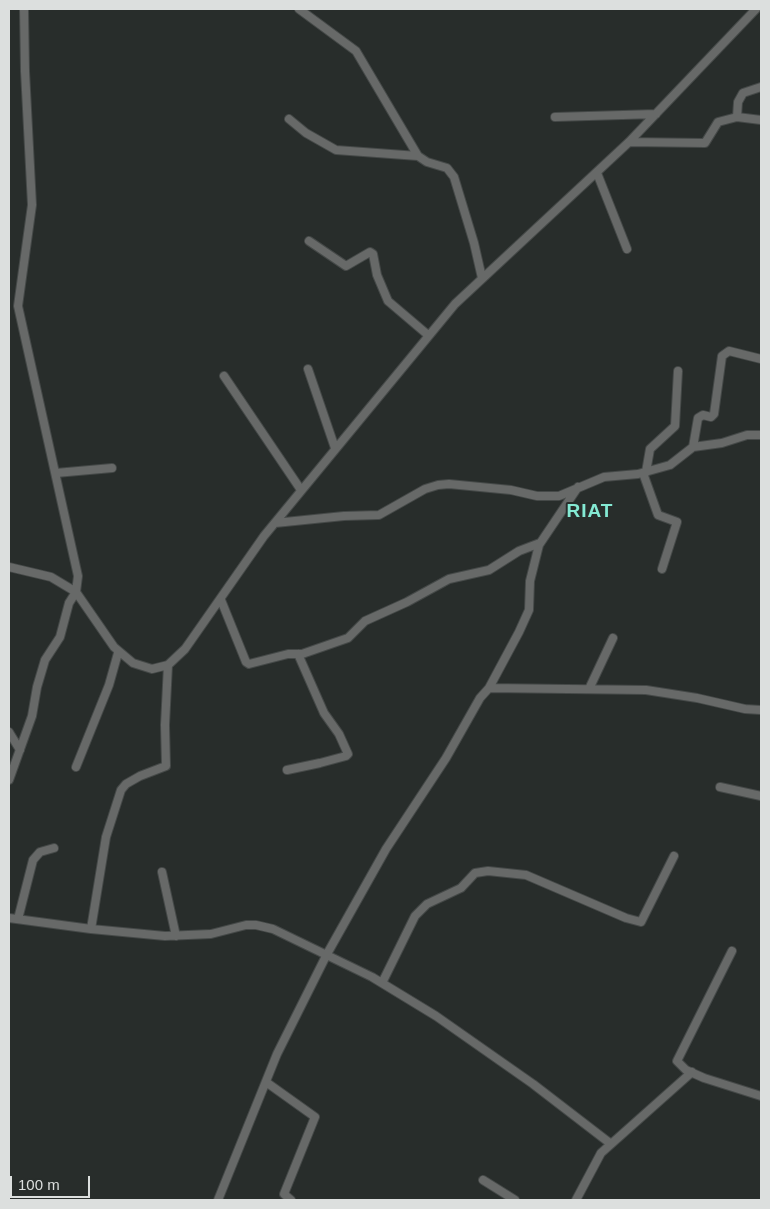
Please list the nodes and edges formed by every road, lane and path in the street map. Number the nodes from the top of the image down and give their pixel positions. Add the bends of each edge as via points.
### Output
1 (24, 9) edge
2 (299, 9) edge
3 (756, 9) edge
4 (761, 87) edge
5 (656, 114) junction
6 (556, 117) dead end
7 (737, 118) junction
8 (289, 119) dead end
9 (761, 120) edge
10 (629, 142) junction
11 (418, 156) junction
12 (597, 173) junction
13 (309, 241) dead end
14 (627, 248) dead end
15 (482, 278) junction
16 (428, 335) junction
17 (761, 359) edge
18 (308, 368) dead end
19 (678, 371) dead end
20 (224, 376) dead end
21 (761, 435) edge
22 (693, 447) junction
23 (335, 448) junction
24 (112, 468) dead end
25 (56, 473) junction
26 (644, 473) junction
27 (578, 487) junction
28 (301, 490) junction
29 (275, 522) junction
30 (540, 543) junction
31 (9, 567) edge
32 (662, 569) dead end
33 (76, 592) junction
34 (221, 600) junction
35 (613, 638) dead end
36 (118, 653) junction
37 (298, 654) junction
38 (168, 665) junction
39 (489, 688) junction
40 (589, 690) junction
41 (761, 710) edge
42 (9, 732) edge
43 (20, 750) junction
44 (76, 767) dead end
45 (287, 770) dead end
46 (9, 780) edge
47 (720, 787) dead end
48 (761, 796) edge
49 (54, 848) dead end
50 (674, 856) dead end
51 (162, 872) dead end
52 (9, 918) edge
53 (18, 919) junction
54 (91, 929) junction
55 (176, 936) junction
56 (732, 951) dead end
57 (327, 954) junction
58 (382, 983) junction
59 (692, 1072) junction
60 (266, 1082) junction
61 (761, 1096) edge
62 (611, 1144) junction
63 (483, 1180) dead end
64 (218, 1200) edge
65 (291, 1200) edge
66 (515, 1200) edge
67 (576, 1200) edge

1 - 25 street via 32,205 18,306
2 - 11 street via 356,51
3 - 5 street
4 - 7 street via 742,94
5 - 6 street
5 - 10 street
7 - 9 street
7 - 10 street via 718,122 705,143
8 - 11 street via 336,150
10 - 12 street
11 - 15 street via 447,168 454,177
12 - 14 street
12 - 15 street
13 - 16 street via 346,266 372,252 377,276 388,301
15 - 16 street
16 - 23 street
17 - 22 street via 729,351 722,356 714,414 698,418
18 - 23 street
19 - 26 street via 675,426 650,449
20 - 28 street
21 - 22 street
22 - 26 street via 674,463
23 - 28 street
24 - 25 street
25 - 33 street via 77,567
26 - 27 street via 604,477
26 - 32 street via 658,515 677,522
27 - 29 street via 555,497 438,485 378,515
27 - 30 street
28 - 29 street
29 - 34 street
30 - 37 street via 519,550 489,570 449,579 365,621 348,638
30 - 39 street via 530,581 529,610
31 - 33 street via 51,577
33 - 36 street
33 - 43 street via 69,603 59,639 45,660
34 - 37 street via 247,663
34 - 38 street
35 - 40 street
36 - 38 street via 142,667 152,669
36 - 44 street
37 - 45 street via 324,713 348,754
38 - 54 street via 165,768 140,776 121,790 106,837
39 - 40 street
39 - 57 street via 386,849
40 - 41 street via 664,692
42 - 43 street
43 - 46 street
47 - 48 street
49 - 53 street via 40,852 33,860
50 - 58 street via 641,922 526,874 475,873 461,888 426,904 415,916
51 - 55 street
52 - 53 street
53 - 54 street
54 - 55 street
55 - 57 street via 212,934 256,925 273,929
56 - 59 street via 678,1056 679,1064
57 - 58 street
57 - 60 street
58 - 62 street via 486,1050
59 - 61 street
59 - 62 street
60 - 64 street
60 - 65 street via 315,1117 284,1194
62 - 67 street via 594,1164
63 - 66 street

